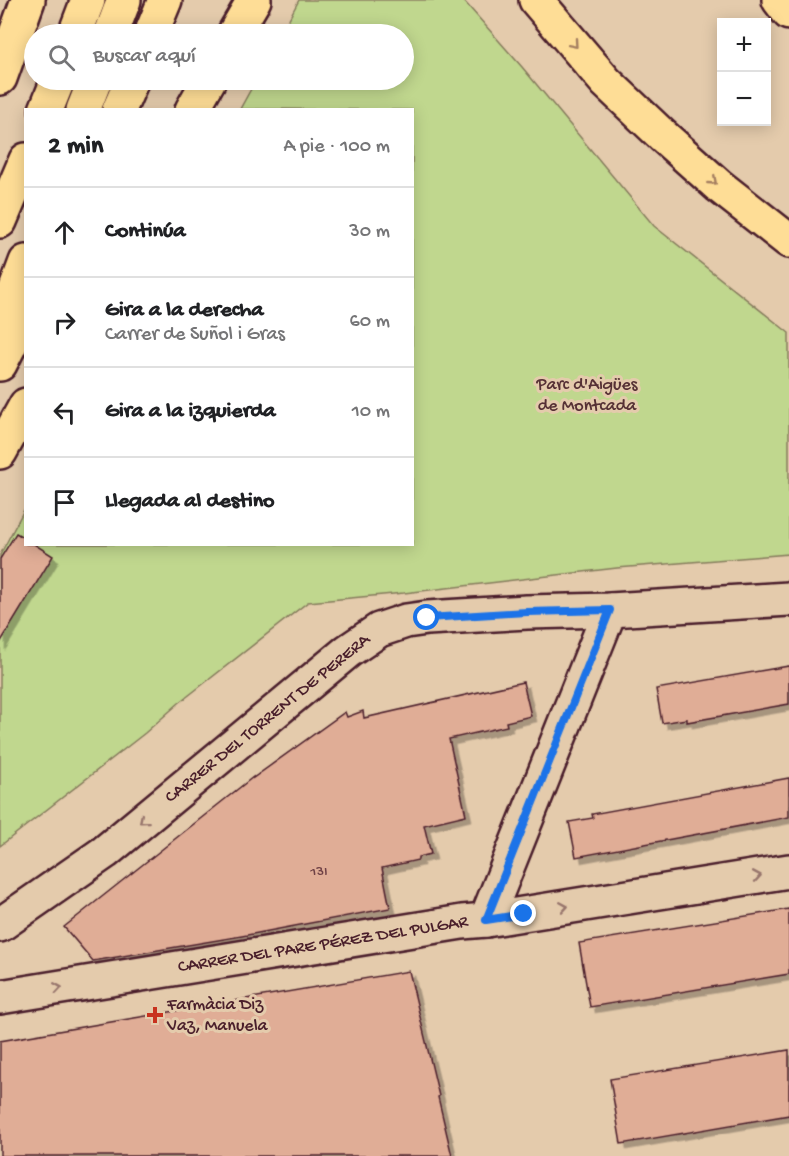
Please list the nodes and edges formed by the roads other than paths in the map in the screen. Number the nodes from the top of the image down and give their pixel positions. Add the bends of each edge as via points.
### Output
1 (28, 0) edge
2 (88, 0) edge
3 (124, 0) edge
4 (165, 0) edge
5 (254, 0) edge
6 (536, 0) edge
7 (779, 0) edge
8 (789, 13) edge
9 (79, 24) edge
10 (115, 24) edge
11 (155, 24) edge
12 (240, 24) edge
13 (0, 78) edge
14 (54, 90) edge
15 (91, 90) edge
16 (128, 90) edge
17 (203, 90) edge
18 (47, 108) edge
19 (84, 108) edge
20 (120, 108) edge
21 (193, 108) edge
22 (24, 165) edge
23 (0, 221) edge
24 (789, 241) edge
25 (24, 267) edge
26 (24, 317) edge
27 (0, 332) edge
28 (0, 364) edge
29 (24, 409) edge
30 (0, 452) edge
31 (789, 599) edge
32 (610, 610) junction
33 (789, 871) edge
34 (486, 920) junction
35 (0, 926) edge
36 (0, 997) edge

1 - 13 highway
2 - 9 highway
3 - 10 highway
4 - 11 highway
5 - 12 highway
6 -> 24 highway via 606,82 719,186
7 - 8 highway
14 - 18 highway
15 - 19 highway
16 - 20 highway
17 - 21 highway
22 - 23 highway
25 - 27 highway
26 - 28 highway
29 - 30 highway
31 - 32 street, CARRER DEL TORRENT DE PERERA
32 - 34 street
32 -> 35 street, CARRER DEL TORRENT DE PERERA via 427,618 379,630 348,651 105,852
34 -> 33 street, CARRER DEL PARE PÉREZ DEL PULGAR
36 -> 34 street, CARRER DEL PARE PÉREZ DEL PULGAR

